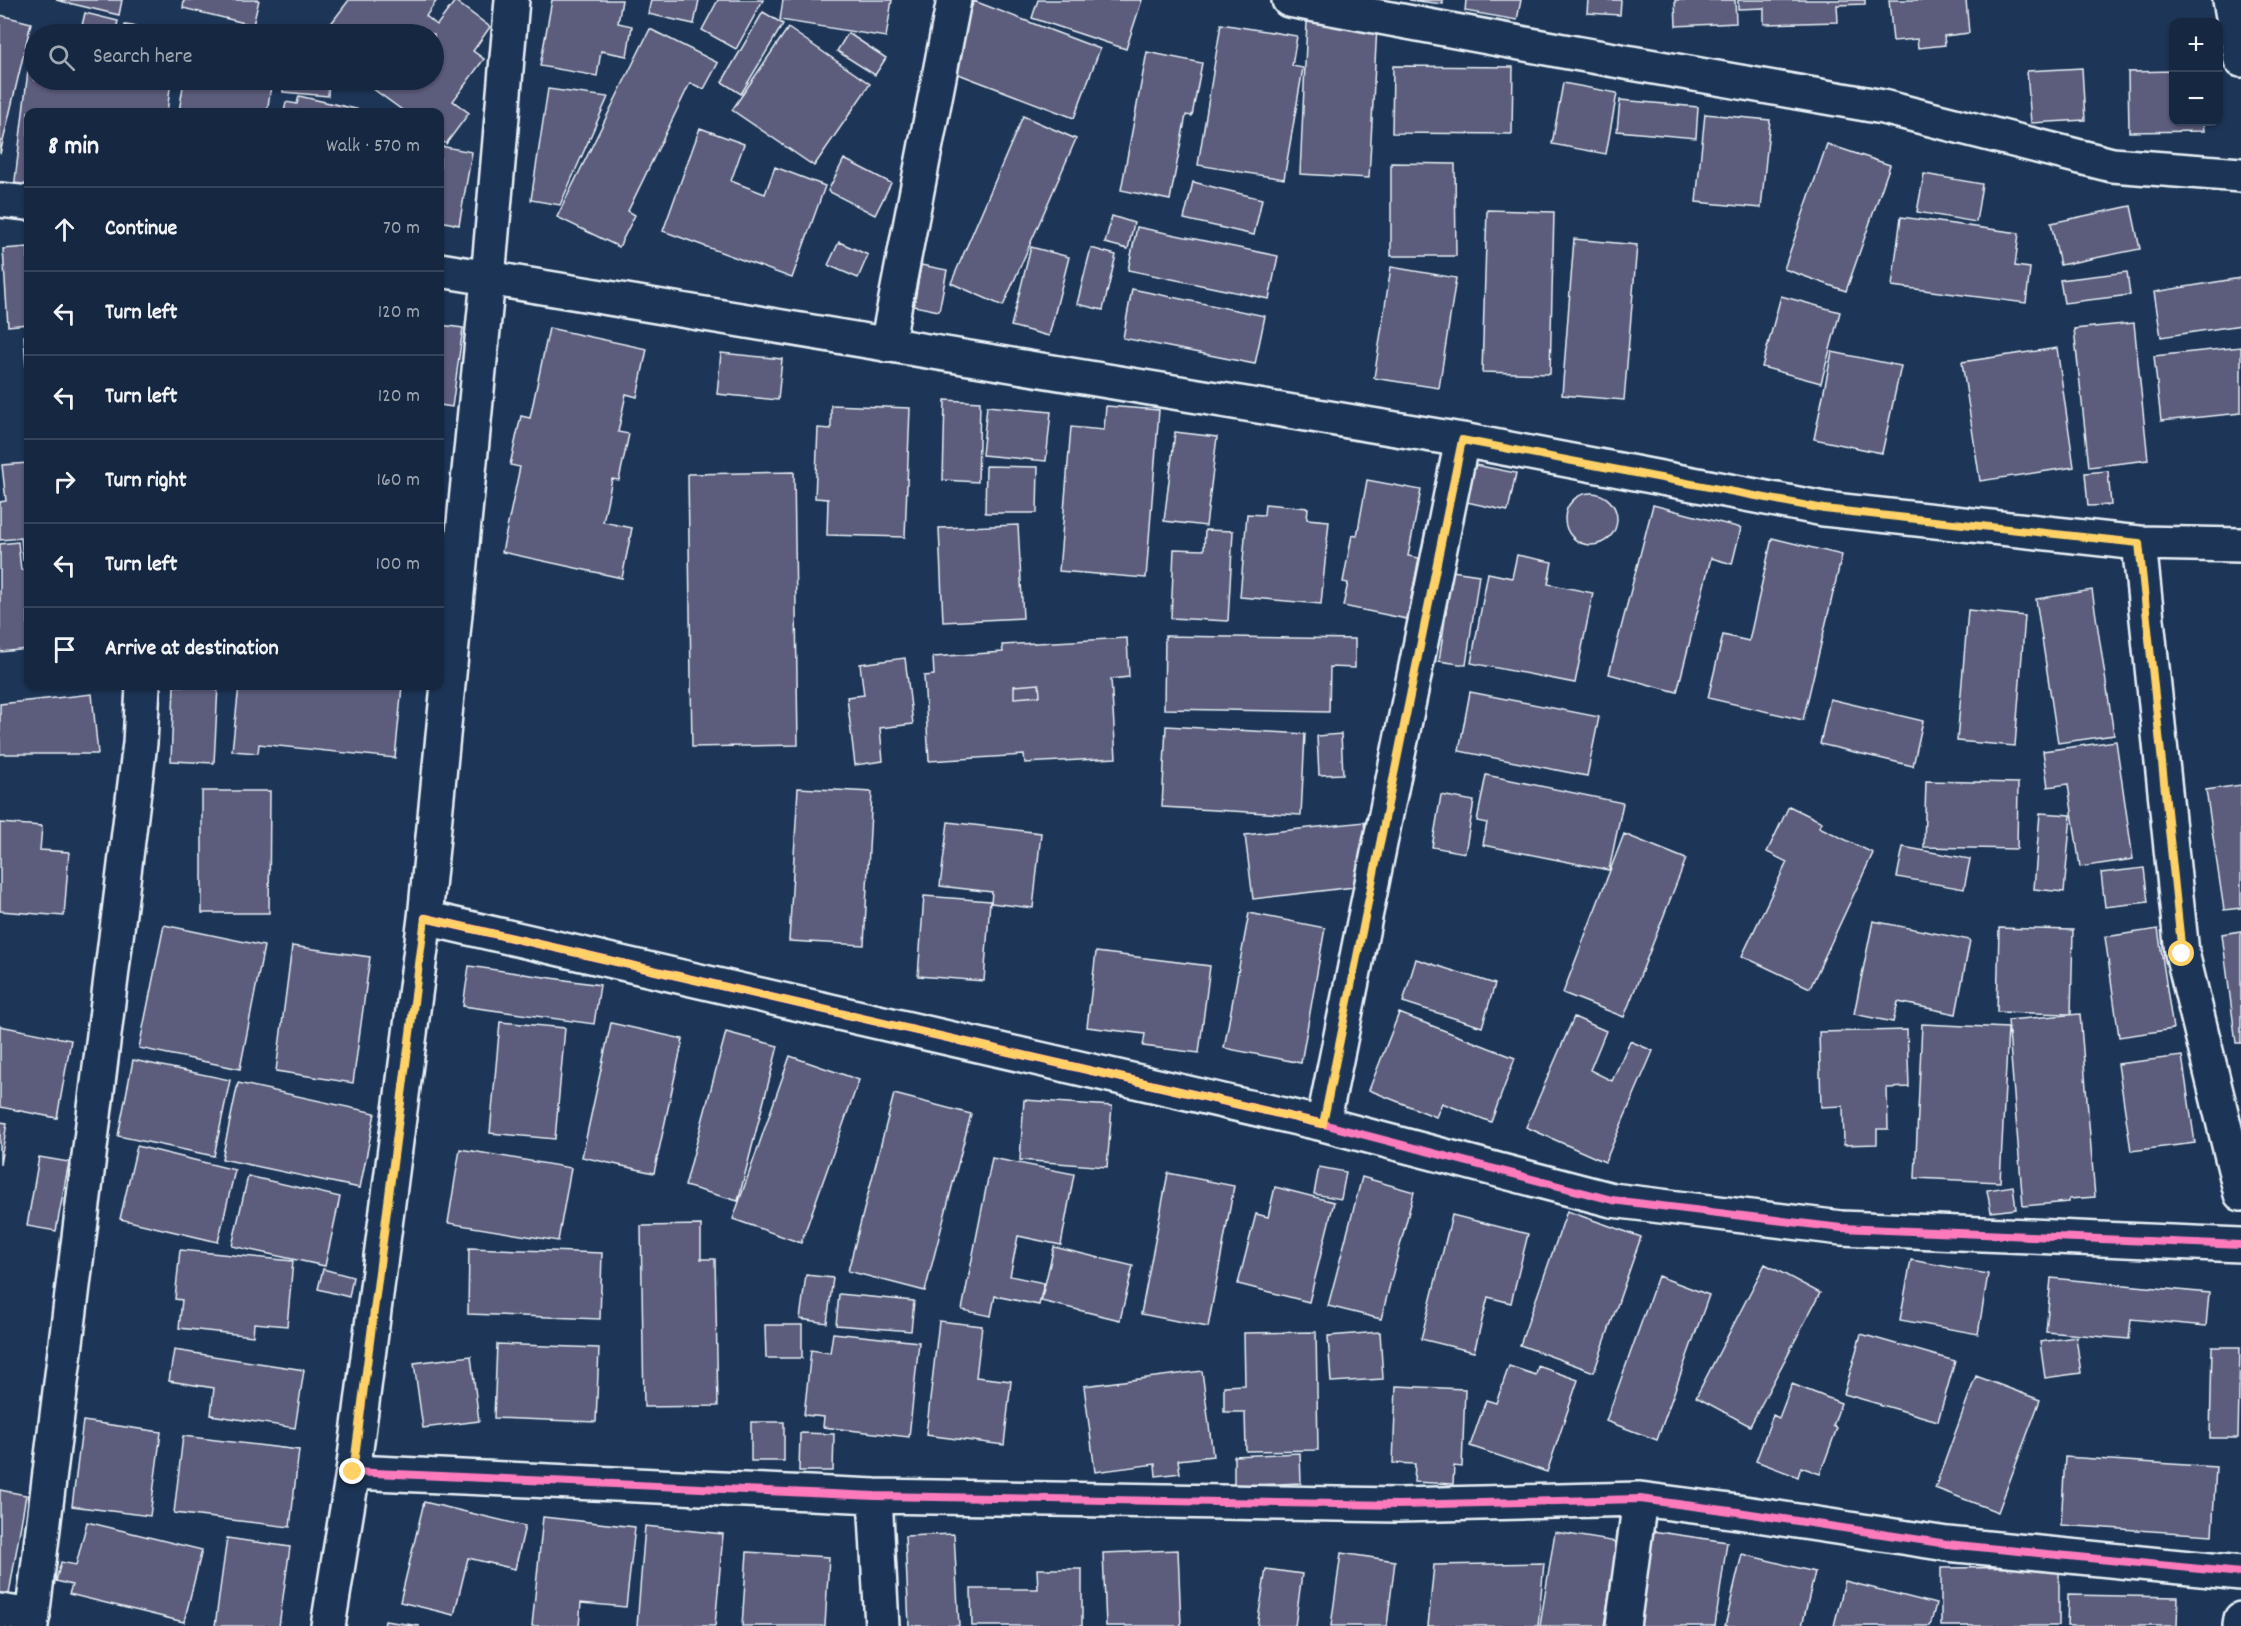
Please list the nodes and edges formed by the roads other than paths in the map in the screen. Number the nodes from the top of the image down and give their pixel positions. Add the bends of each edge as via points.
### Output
1 (512, 0) edge
2 (954, 0) edge
3 (1289, 0) edge
4 (2230, 0) edge
5 (2241, 60) edge
6 (2241, 175) edge
7 (0, 200) edge
8 (24, 203) edge
9 (444, 271) edge
10 (488, 279) junction
11 (887, 345) junction
12 (1462, 440) junction
13 (2139, 543) junction
14 (2241, 545) edge
15 (143, 690) edge
16 (425, 918) junction
17 (1323, 1124) junction
18 (2241, 1194) edge
19 (2241, 1245) edge
20 (353, 1472) junction
21 (875, 1496) junction
22 (1640, 1499) junction
23 (2241, 1573) edge
24 (0, 1611) edge
25 (2241, 1619) edge
26 (32, 1621) edge
27 (328, 1626) edge
28 (882, 1626) edge
29 (1623, 1626) edge
30 (2240, 1626) edge

1 - 10 street
2 - 11 street
3 - 6 street via 1882,107 2112,165
4 - 5 street
7 - 8 street
9 - 10 street
10 - 11 street
10 - 16 street
11 - 12 street
12 - 13 street via 1824,509
12 - 17 street
13 - 14 street
13 - 18 street via 2182,954
15 - 26 street via 140,743
16 - 17 street
16 - 20 street
17 - 19 street via 1612,1200 1840,1228
20 - 21 street
20 - 27 street
21 - 22 street via 1398,1504
21 - 28 street
22 - 23 street via 1947,1544
22 - 29 street
24 - 26 street
25 - 30 street

